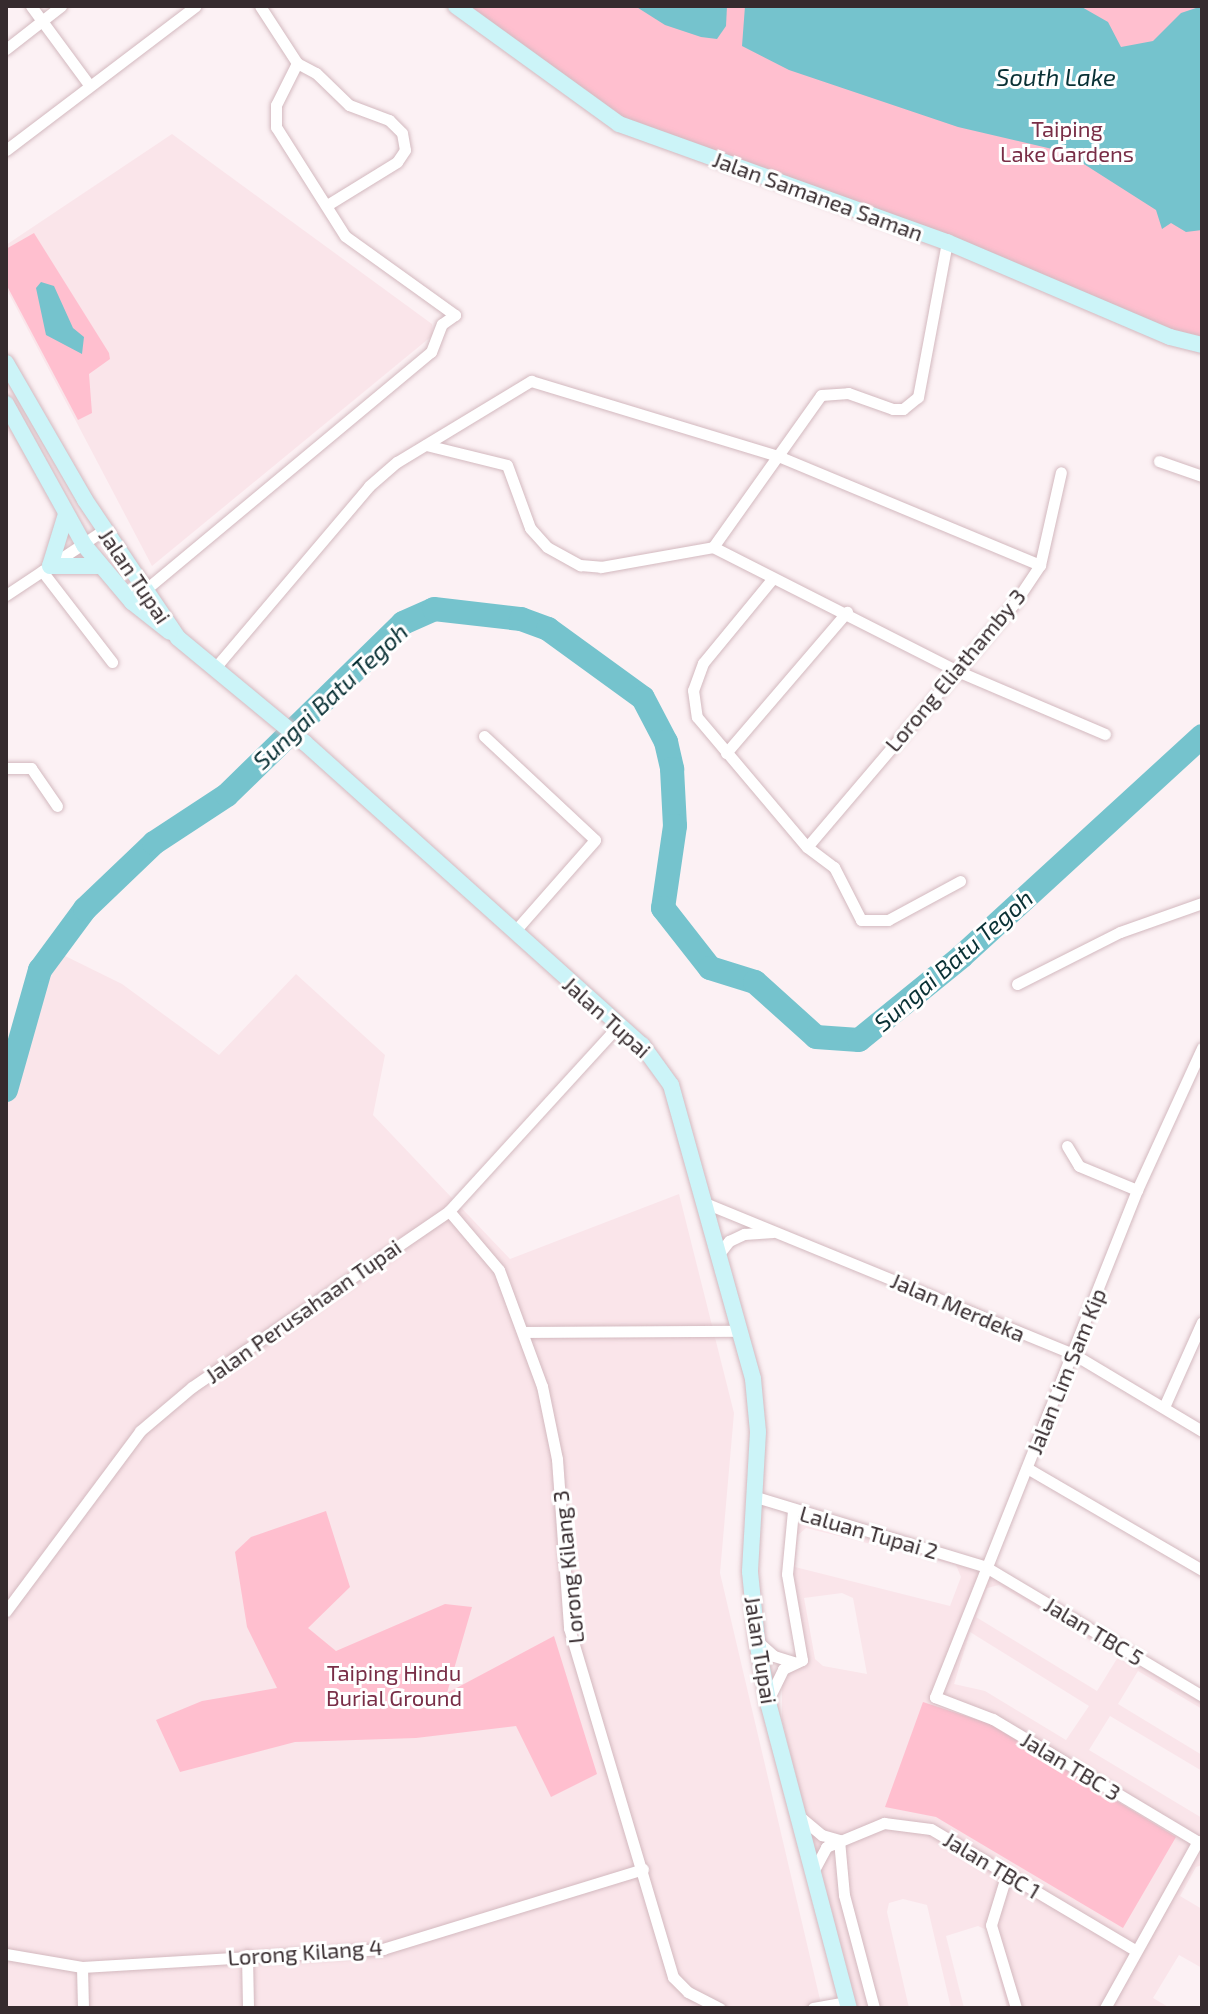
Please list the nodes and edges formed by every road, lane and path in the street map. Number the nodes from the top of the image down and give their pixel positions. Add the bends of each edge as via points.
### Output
1 (31, 6) edge
2 (61, 6) edge
3 (196, 6) edge
4 (260, 6) edge
5 (456, 6) edge
6 (42, 21) junction
7 (6, 49) edge
8 (297, 63) junction
9 (90, 86) junction
10 (6, 150) edge
11 (327, 205) junction
12 (947, 242) junction
13 (1202, 345) edge
14 (6, 363) edge
15 (6, 404) edge
16 (426, 445) junction
17 (778, 456) junction
18 (1159, 461) dead end
19 (1061, 472) dead end
20 (1202, 476) edge
21 (66, 514) junction
22 (104, 530) junction
23 (84, 545) junction
24 (713, 547) junction
25 (1040, 565) junction
26 (100, 566) junction
27 (46, 568) junction
28 (773, 578) junction
29 (145, 590) junction
30 (6, 595) edge
31 (847, 612) junction
32 (178, 638) junction
33 (112, 662) dead end
34 (214, 669) junction
35 (955, 670) junction
36 (1105, 734) dead end
37 (484, 736) dead end
38 (726, 753) junction
39 (6, 768) edge
40 (57, 806) dead end
41 (807, 847) junction
42 (960, 881) dead end
43 (1202, 903) edge
44 (514, 932) junction
45 (1017, 984) dead end
46 (618, 1026) junction
47 (1202, 1048) edge
48 (1067, 1146) dead end
49 (1137, 1190) junction
50 (705, 1203) junction
51 (449, 1211) junction
52 (782, 1233) junction
53 (718, 1255) junction
54 (1202, 1322) edge
55 (740, 1331) junction
56 (524, 1332) junction
57 (1075, 1355) junction
58 (1164, 1407) junction
59 (1202, 1431) edge
60 (1027, 1468) junction
61 (753, 1496) junction
62 (793, 1510) junction
63 (986, 1567) junction
64 (1202, 1570) edge
65 (6, 1611) edge
66 (757, 1641) junction
67 (795, 1662) junction
68 (1202, 1696) edge
69 (935, 1697) joint
70 (769, 1706) junction
71 (798, 1814) junction
72 (839, 1840) junction
73 (1200, 1842) edge
74 (643, 1869) junction
75 (814, 1870) junction
76 (1007, 1873) junction
77 (1135, 1950) junction
78 (6, 1954) edge
79 (247, 1955) junction
80 (82, 1967) junction
81 (848, 2005) edge
82 (83, 2008) edge
83 (248, 2008) edge
84 (720, 2008) edge
85 (813, 2008) edge
86 (874, 2008) edge
87 (1016, 2008) edge
88 (1105, 2008) edge

1 - 6 street
2 - 6 street
3 - 9 street
4 - 8 street
5 - 12 main road, Jalan Samanea Saman via 619,124
6 - 7 street
6 - 9 street
8 - 11 street via 276,105 276,127
8 - 11 street via 316,73 349,105 397,126 405,143 397,162
9 - 10 street
11 - 29 street via 352,243 455,315 442,324 431,352
12 - 13 main road, Jalan Samanea Saman via 1170,337
12 - 17 street via 918,397 903,409 893,409 848,393 821,395
14 - 22 main road, Jalan Tupai
15 - 21 main road
16 - 17 street via 531,381
16 - 24 street via 507,465 530,528 547,547 580,565 601,567
16 - 34 street via 369,486
17 - 24 street
17 - 25 street
18 - 20 street
19 - 25 street, Lorong Eliathamby 3
21 - 23 main road
21 - 27 main road
22 - 23 street
22 - 29 main road, Jalan Tupai
23 - 26 main road
23 - 27 street
24 - 28 street
25 - 35 street, Lorong Eliathamby 3
26 - 27 main road
26 - 32 main road via 146,616
27 - 30 street
27 - 33 street
28 - 31 street
28 - 38 street via 697,676 697,717
29 - 32 main road, Jalan Tupai
31 - 35 street
31 - 38 street
32 - 34 main road, Jalan Tupai
34 - 44 main road, Jalan Tupai via 312,749
35 - 36 street
35 - 41 street, Lorong Eliathamby 3
37 - 44 street via 595,840
38 - 41 street
39 - 40 street via 31,768
41 - 42 street via 834,867 852,909 869,923 888,920
43 - 45 street via 1120,932
44 - 46 main road, Jalan Tupai
46 - 50 main road, Jalan Tupai via 658,1063 671,1085
46 - 51 street, Jalan Perusahaan Tupai
47 - 49 street, Jalan Lim Sam Kip
48 - 49 street via 1079,1166
49 - 57 street, Jalan Lim Sam Kip
50 - 52 street, Jalan Merdeka
50 - 53 main road, Jalan Tupai
51 - 56 street, Lorong Kilang 3 via 499,1270
51 - 65 street, Jalan Perusahaan Tupai via 157,1414 128,1445
52 - 53 street via 744,1234
52 - 57 street, Jalan Merdeka
53 - 55 main road, Jalan Tupai
54 - 58 street
55 - 56 street
55 - 61 main road, Jalan Tupai via 757,1405
56 - 74 street, Lorong Kilang 3 via 557,1459 569,1628
57 - 58 street, Jalan Merdeka
57 - 60 street, Jalan Lim Sam Kip
58 - 59 street, Jalan Merdeka
60 - 63 street, Jalan Lim Sam Kip
60 - 64 street
61 - 62 street, Laluan Tupai 2
61 - 66 main road, Jalan Tupai via 750,1572
62 - 63 street, Laluan Tupai 2
62 - 67 street via 787,1574 802,1660
63 - 68 street, Jalan TBC 5
63 - 69 street, Jalan Lim Sam Kip
66 - 67 street via 774,1656
66 - 70 main road, Jalan Tupai
67 - 70 street via 775,1678
69 - 73 street, Jalan TBC 3 via 993,1719
70 - 71 main road, Jalan Tupai
71 - 72 street via 822,1835
71 - 75 main road, Jalan Tupai
72 - 75 street via 826,1847
72 - 76 street, Jalan TBC 1 via 884,1823 931,1829
72 - 86 street via 844,1895
73 - 77 street
74 - 79 street, Lorong Kilang 4 via 383,1949
74 - 84 street, Lorong Kilang 3 via 673,1977 688,1992
75 - 81 main road, Jalan Tupai
76 - 77 street, Jalan TBC 1
76 - 87 street via 991,1925
77 - 88 street
78 - 80 street, Lorong Kilang 4
79 - 80 street, Lorong Kilang 4
79 - 83 street
80 - 82 street
81 - 85 street

